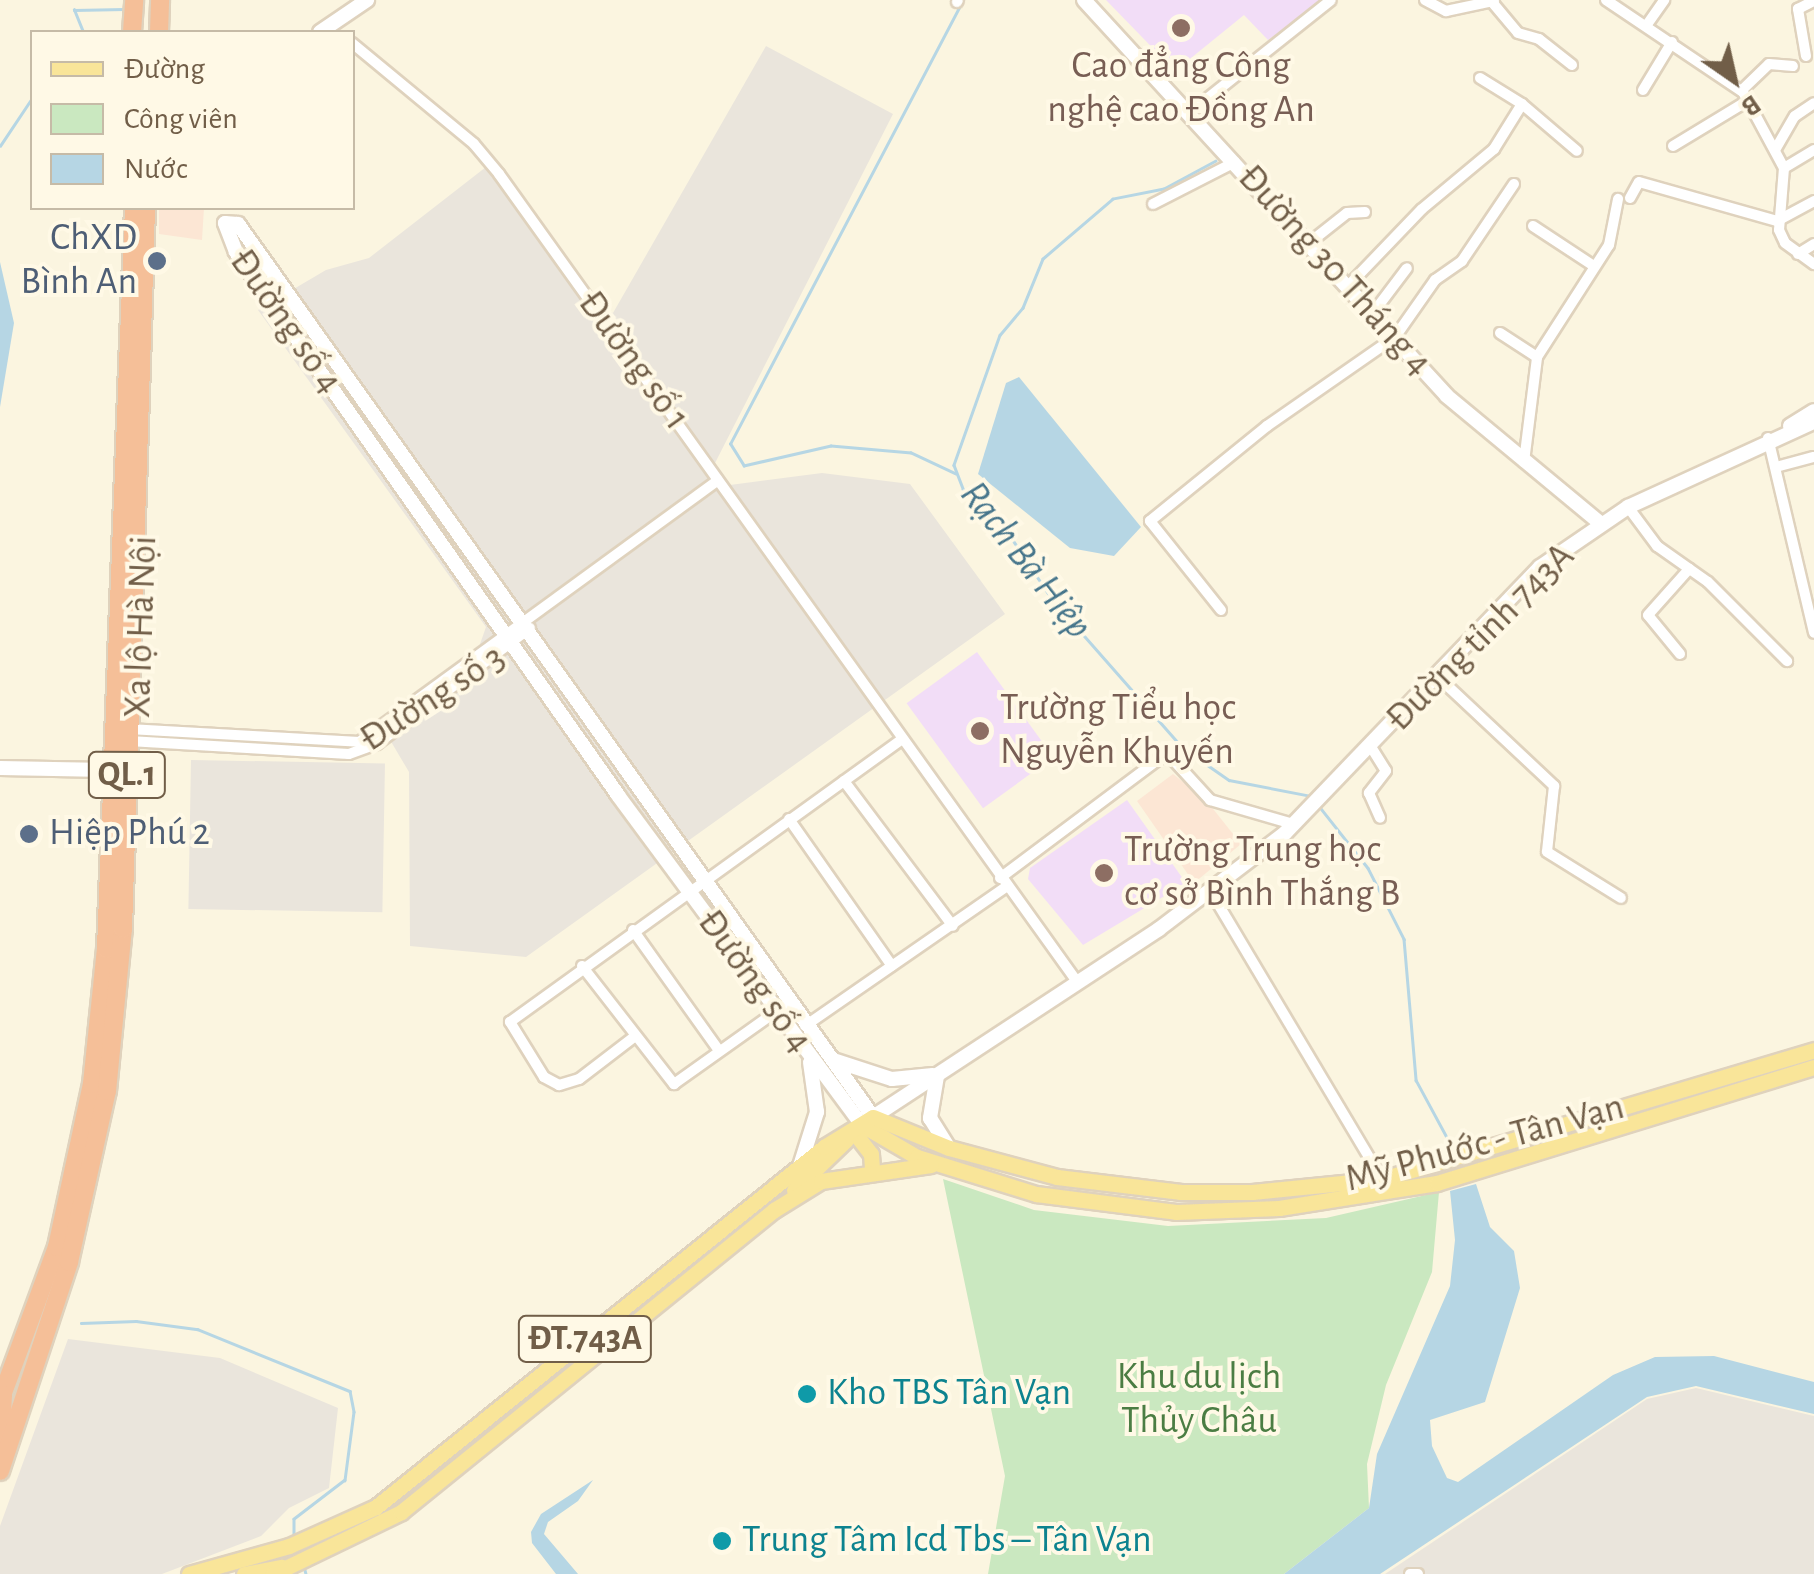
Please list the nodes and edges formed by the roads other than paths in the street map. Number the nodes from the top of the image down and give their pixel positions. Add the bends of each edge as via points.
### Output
1 (134, 0) edge
2 (142, 0) edge
3 (157, 0) edge
4 (368, 0) edge
5 (1084, 0) edge
6 (1331, 0) edge
7 (1424, 0) edge
8 (1606, 0) edge
9 (1664, 0) edge
10 (1493, 1) edge
11 (1814, 1) edge
12 (1646, 26) junction
13 (132, 30) edge
14 (141, 30) edge
15 (156, 30) edge
16 (330, 30) edge
17 (1672, 42) junction
18 (355, 45) edge
19 (1806, 56) dead end
20 (1572, 65) dead end
21 (1793, 66) dead end
22 (1480, 78) dead end
23 (1643, 90) dead end
24 (1745, 95) junction
25 (1814, 103) edge
26 (1522, 104) junction
27 (1189, 112) junction
28 (1673, 146) dead end
29 (1776, 150) junction
30 (1814, 150) edge
31 (1577, 151) dead end
32 (1235, 162) junction
33 (1784, 168) junction
34 (1514, 184) dead end
35 (1814, 201) edge
36 (1153, 204) dead end
37 (146, 210) edge
38 (155, 210) edge
39 (1365, 212) dead end
40 (129, 215) edge
41 (1778, 222) junction
42 (1533, 226) dead end
43 (1309, 243) junction
44 (1814, 244) edge
45 (1798, 254) junction
46 (1814, 264) edge
47 (1594, 266) junction
48 (1407, 268) dead end
49 (1349, 285) junction
50 (1373, 313) junction
51 (1500, 333) dead end
52 (1395, 337) junction
53 (1537, 357) junction
54 (1814, 411) edge
55 (1814, 422) edge
56 (1786, 430) junction
57 (1768, 438) junction
58 (1814, 457) edge
59 (1524, 462) junction
60 (1776, 467) junction
61 (718, 480) junction
62 (1628, 507) junction
63 (1601, 524) junction
64 (1689, 568) junction
65 (1221, 610) dead end
66 (523, 630) junction
67 (1814, 634) edge
68 (508, 640) junction
69 (1680, 654) dead end
70 (1787, 661) dead end
71 (1437, 676) junction
72 (134, 735) junction
73 (901, 740) junction
74 (1371, 747) junction
75 (1394, 761) dead end
76 (0, 768) edge
77 (110, 770) junction
78 (1386, 771) junction
79 (844, 780) junction
80 (1380, 818) dead end
81 (789, 819) junction
82 (1293, 824) junction
83 (703, 880) junction
84 (1003, 883) junction
85 (688, 891) junction
86 (1211, 892) junction
87 (1621, 898) dead end
88 (953, 926) junction
89 (633, 930) junction
90 (582, 966) junction
91 (892, 966) junction
92 (1078, 983) junction
93 (782, 1007) junction
94 (805, 1026) junction
95 (634, 1038) junction
96 (718, 1049) junction
97 (1814, 1050) edge
98 (808, 1056) junction
99 (829, 1058) junction
100 (1814, 1067) edge
101 (938, 1074) junction
102 (863, 1124) junction
103 (949, 1148) junction
104 (940, 1165) junction
105 (800, 1166) junction
106 (872, 1170) junction
107 (844, 1174) junction
108 (1382, 1178) junction
109 (1157, 1190) junction
110 (774, 1210) junction
111 (1155, 1211) junction
112 (1, 1391) edge
113 (3, 1455) edge
114 (0, 1482) edge
115 (263, 1568) edge
116 (189, 1574) edge
117 (244, 1574) edge
118 (1410, 1574) edge
119 (1418, 1574) edge

1 - 13 highway
2 - 14 highway
3 - 15 highway
4 - 16 street
5 - 27 street, Đường 30 Tháng 4
6 - 27 street
7 - 10 street via 1446,12
8 - 12 street
9 - 12 street
10 - 20 street via 1518,33 1539,39
11 - 19 street via 1798,8
12 - 17 street
17 - 23 street
17 - 24 street
18 - 61 street, Đường số 1 via 474,144
21 - 24 street via 1769,64
22 - 26 street
24 - 28 street
24 - 29 street
25 - 29 street via 1795,116
26 - 31 street
26 - 49 street via 1494,150 1422,209
27 - 32 street, Đường 30 Tháng 4
29 - 33 street
30 - 33 street
32 - 36 street
32 - 43 street, Đường 30 Tháng 4
33 - 41 street
34 - 52 street via 1462,261 1440,274
35 - 41 street
37 - 72 highway, Xa lộ Hà Nội / QL.1
38 - 72 highway, Xa lộ Hà Nội / QL.1
39 - 43 street via 1347,213
40 - 77 highway, Xa lộ Hà Nội / QL.1
41 - 45 street via 1785,244
41 - 47 street via 1638,182
42 - 47 street
43 - 49 street, Đường 30 Tháng 4
44 - 45 street
45 - 46 street
47 - 53 street
48 - 50 street
49 - 50 street, Đường 30 Tháng 4
50 - 52 street, Đường 30 Tháng 4
51 - 53 street
52 - 59 street, Đường 30 Tháng 4 via 1446,396
52 - 65 street via 1267,426 1150,521
53 - 59 street
54 - 56 street, Đường tỉnh 743A / ĐT.743A
55 - 56 street, Đường tỉnh 743A / ĐT.743A
56 - 57 street, Đường tỉnh 743A / ĐT.743A
57 - 60 street
57 - 62 street, Đường tỉnh 743A / ĐT.743A
58 - 60 street
59 - 63 street, Đường 30 Tháng 4
60 - 67 street
61 - 66 street, Đường số 3
61 - 73 street, Đường số 1
62 - 63 street, Đường tỉnh 743A / ĐT.743A
62 - 64 street via 1657,546
63 - 71 street, Đường tỉnh 743A / ĐT.743A via 1540,567
64 - 69 street via 1648,616
64 - 70 street
66 - 68 street, Đường số 3
66 - 68 street, Đường số 4 via 238,224 224,223 236,252
66 - 83 street, Đường số 4
68 - 72 street, Đường số 3 via 361,746
68 - 85 street, Đường số 4
71 - 74 street, Đường tỉnh 743A / ĐT.743A
71 - 87 street via 1554,786 1547,852
72 - 113 highway, Xa lộ Hà Nội / QL.1 via 120,981 98,1159
73 - 79 street
73 - 84 street, Đường số 1
74 - 78 street
74 - 82 street, Đường tỉnh 743A / ĐT.743A
75 - 78 street
76 - 77 street
77 - 112 highway, Xa lộ Hà Nội / QL.1 via 109,884 92,1084 73,1191
78 - 80 street via 1369,793
79 - 81 street
79 - 88 street
81 - 83 street
81 - 91 street
82 - 84 street via 1210,800 1166,753
82 - 86 street, ĐT.743A
83 - 85 street
83 - 93 street, Đường số 4
84 - 88 street
84 - 92 street, Đường số 1
85 - 89 street
85 - 93 street, Đường số 4
86 - 92 street, ĐT.743A
86 - 108 street
88 - 91 street
89 - 90 street
89 - 96 street
90 - 95 street
90 - 95 street via 522,1008 510,1022 512,1034 544,1078 559,1086
91 - 94 street
92 - 101 street, ĐT.743A
93 - 94 street, Đường số 4
93 - 96 street
93 - 98 street, Đường số 4
94 - 99 street, Đường số 4
95 - 96 street via 674,1084
97 - 108 main road, Mỹ Phước - Tân Vạn
98 - 102 street, Đường số 4
98 - 105 street via 816,1112
99 - 101 street via 892,1080
99 - 102 street, Đường số 4
100 - 111 main road, Mỹ Phước - Tân Vạn via 1437,1183 1278,1208
101 - 102 street, ĐT.743A
101 - 103 street via 930,1118
102 - 103 main road, Mỹ Phước - Tân Vạn
102 - 104 main road, Mỹ Phước - Tân Vạn
102 - 105 main road, ĐT.743A
102 - 106 main road
102 - 107 main road
102 - 110 main road, ĐT.743A
103 - 109 main road, Mỹ Phước - Tân Vạn via 1058,1178
104 - 106 main road, Mỹ Phước - Tân Vạn
104 - 111 main road, Mỹ Phước - Tân Vạn via 1036,1194
105 - 115 main road, Mỹ Phước - Tân Vạn / ĐT.743A via 414,1479 358,1517 288,1546
106 - 107 main road, Mỹ Phước - Tân Vạn
107 - 110 main road, Mỹ Phước - Tân Vạn
108 - 109 main road, Mỹ Phước - Tân Vạn via 1252,1192
109 - 111 main road
110 - 115 main road, Mỹ Phước - Tân Vạn / ĐT.743A via 401,1512 320,1555
112 - 113 highway, Xa lộ Hà Nội / QL.1
113 - 114 highway
115 - 116 main road, Mỹ Phước - Tân Vạn / ĐT.743A
115 - 117 main road, Mỹ Phước - Tân Vạn / ĐT.743A
118 - 119 street

